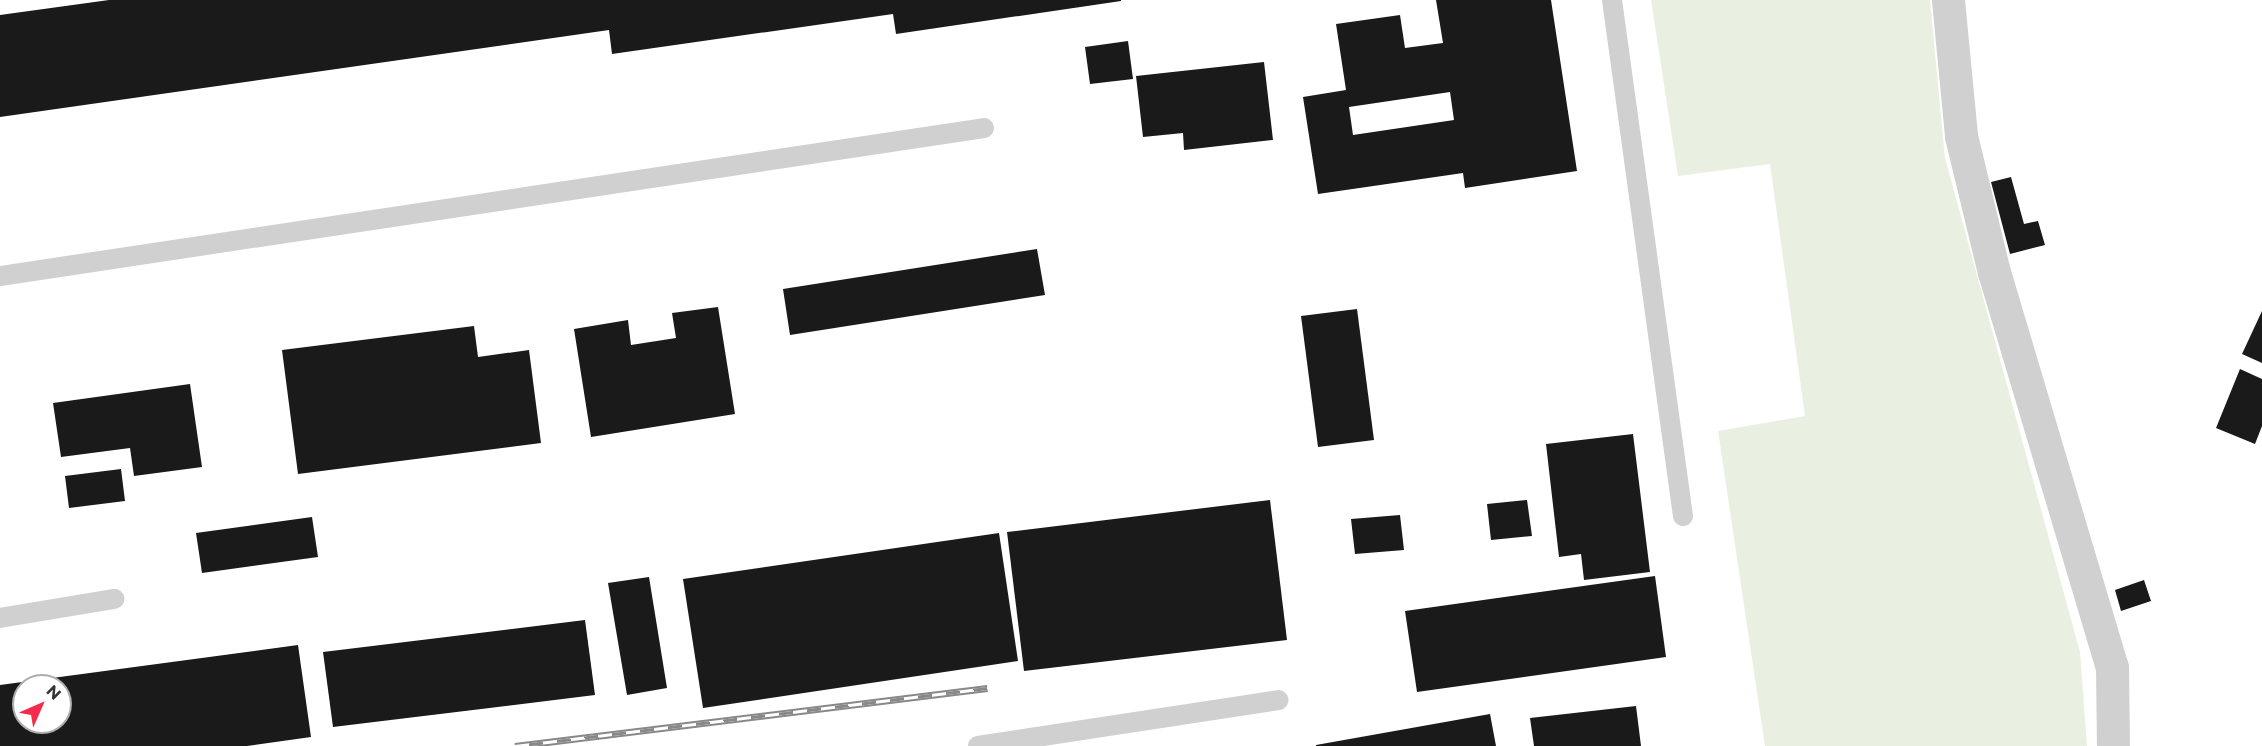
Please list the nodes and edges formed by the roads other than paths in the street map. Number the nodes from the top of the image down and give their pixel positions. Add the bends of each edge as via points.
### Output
1 (1612, 0) edge
2 (1948, 0) edge
3 (984, 128) dead end
4 (0, 276) edge
5 (1683, 516) dead end
6 (114, 598) dead end
7 (0, 618) edge
8 (1278, 700) dead end
9 (978, 746) edge
10 (2113, 746) edge

1 - 5 lane
2 - 10 street via 1961,136 1994,272 2112,667
3 - 4 lane
6 - 7 lane
8 - 9 lane

